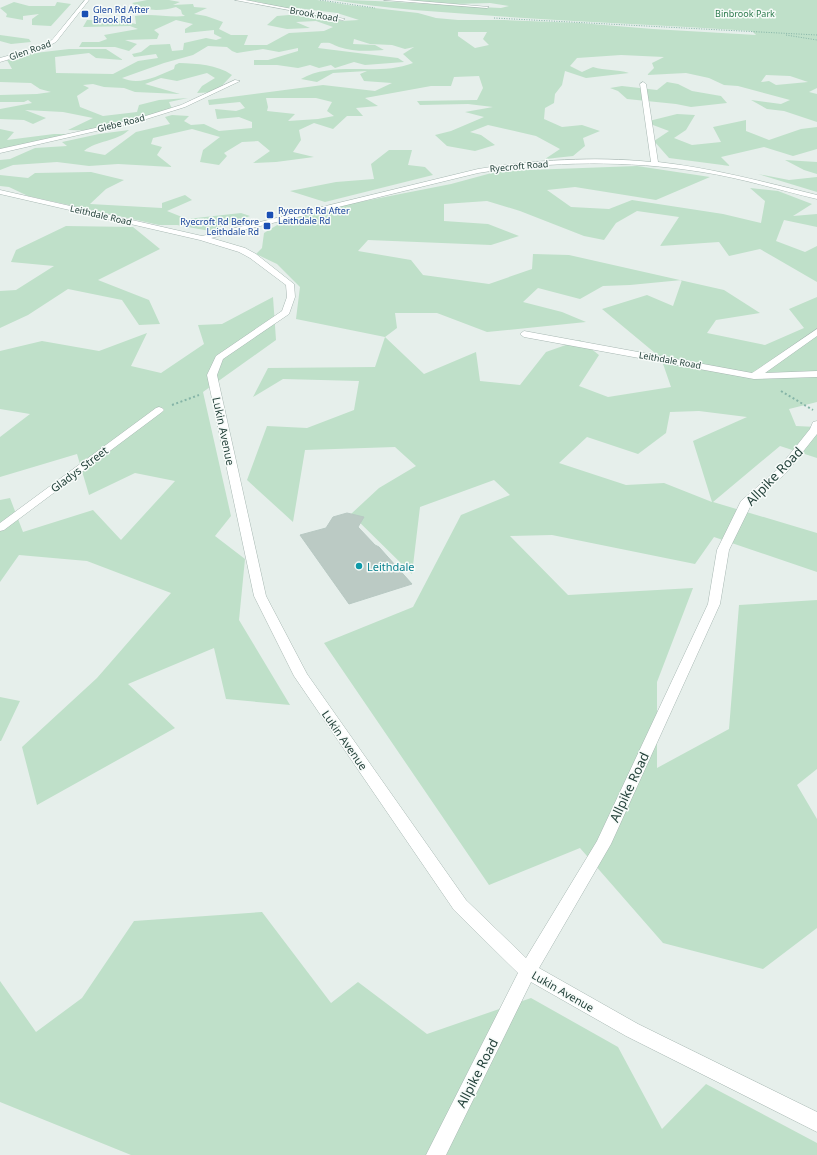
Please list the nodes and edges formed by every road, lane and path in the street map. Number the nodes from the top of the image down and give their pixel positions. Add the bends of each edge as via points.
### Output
1 (88, 0) edge
2 (237, 0) edge
3 (320, 0) edge
4 (386, 0) edge
5 (487, 7) dead end
6 (379, 9) dead end
7 (493, 18) dead end
8 (343, 19) dead end
9 (764, 33) junction
10 (817, 35) edge
11 (817, 40) edge
12 (1, 59) edge
13 (237, 81) dead end
14 (643, 84) dead end
15 (0, 151) edge
16 (655, 164) junction
17 (2, 195) edge
18 (817, 197) edge
19 (202, 238) junction
20 (817, 332) edge
21 (524, 334) dead end
22 (817, 374) edge
23 (754, 376) junction
24 (215, 389) junction
25 (158, 410) joint
26 (817, 412) edge
27 (817, 424) edge
28 (0, 528) edge
29 (528, 971) junction
30 (817, 1122) edge
31 (436, 1155) edge

1 - 12 street, Glen Road via 54,41 38,49
2 - 8 street, Brook Road
3 - 6 path
4 - 5 street
7 - 9 path
9 - 10 path
9 - 11 path
13 - 15 street, Glebe Road via 183,106 138,120
14 - 16 street
16 - 18 street, Ryecroft Road via 727,175
16 - 19 street, Ryecroft Road via 574,162 502,166
17 - 19 street, Leithdale Road
19 - 24 street, Lukin Avenue via 242,250 290,284 291,297 286,312 220,358 212,375
20 - 23 street
21 - 23 street, Leithdale Road
22 - 23 street, Leithdale Road
23 - 26 path
24 - 25 path
24 - 29 street, Lukin Avenue via 260,596 301,676 460,905
25 - 28 street, Gladys Street
27 - 29 street, Allpike Road via 782,471 747,501 723,550 714,604 603,844
29 - 30 street, Lukin Avenue via 632,1030
29 - 31 street, Allpike Road

